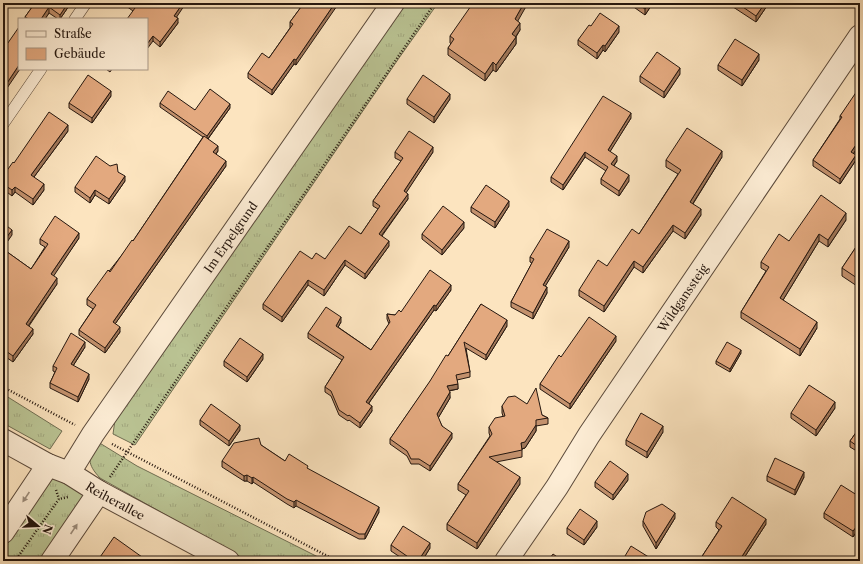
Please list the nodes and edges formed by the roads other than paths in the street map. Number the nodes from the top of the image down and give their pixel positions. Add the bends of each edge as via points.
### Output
1 (86, 3) edge
2 (394, 3) edge
3 (76, 18) edge
4 (860, 36) edge
5 (40, 70) edge
6 (3, 124) edge
7 (3, 440) edge
8 (48, 465) junction
9 (68, 473) junction
10 (99, 492) junction
11 (3, 532) edge
12 (52, 561) edge
13 (228, 561) edge
14 (506, 561) edge

1 - 3 lane
2 - 9 street, Im Erpelgrund
4 - 14 street, Wildganssteig
5 - 6 lane
7 - 8 street, Reiherallee
8 - 9 street, Reiherallee
8 -> 11 street
9 - 10 street, Reiherallee
12 -> 10 street
10 - 13 street, Reiherallee

